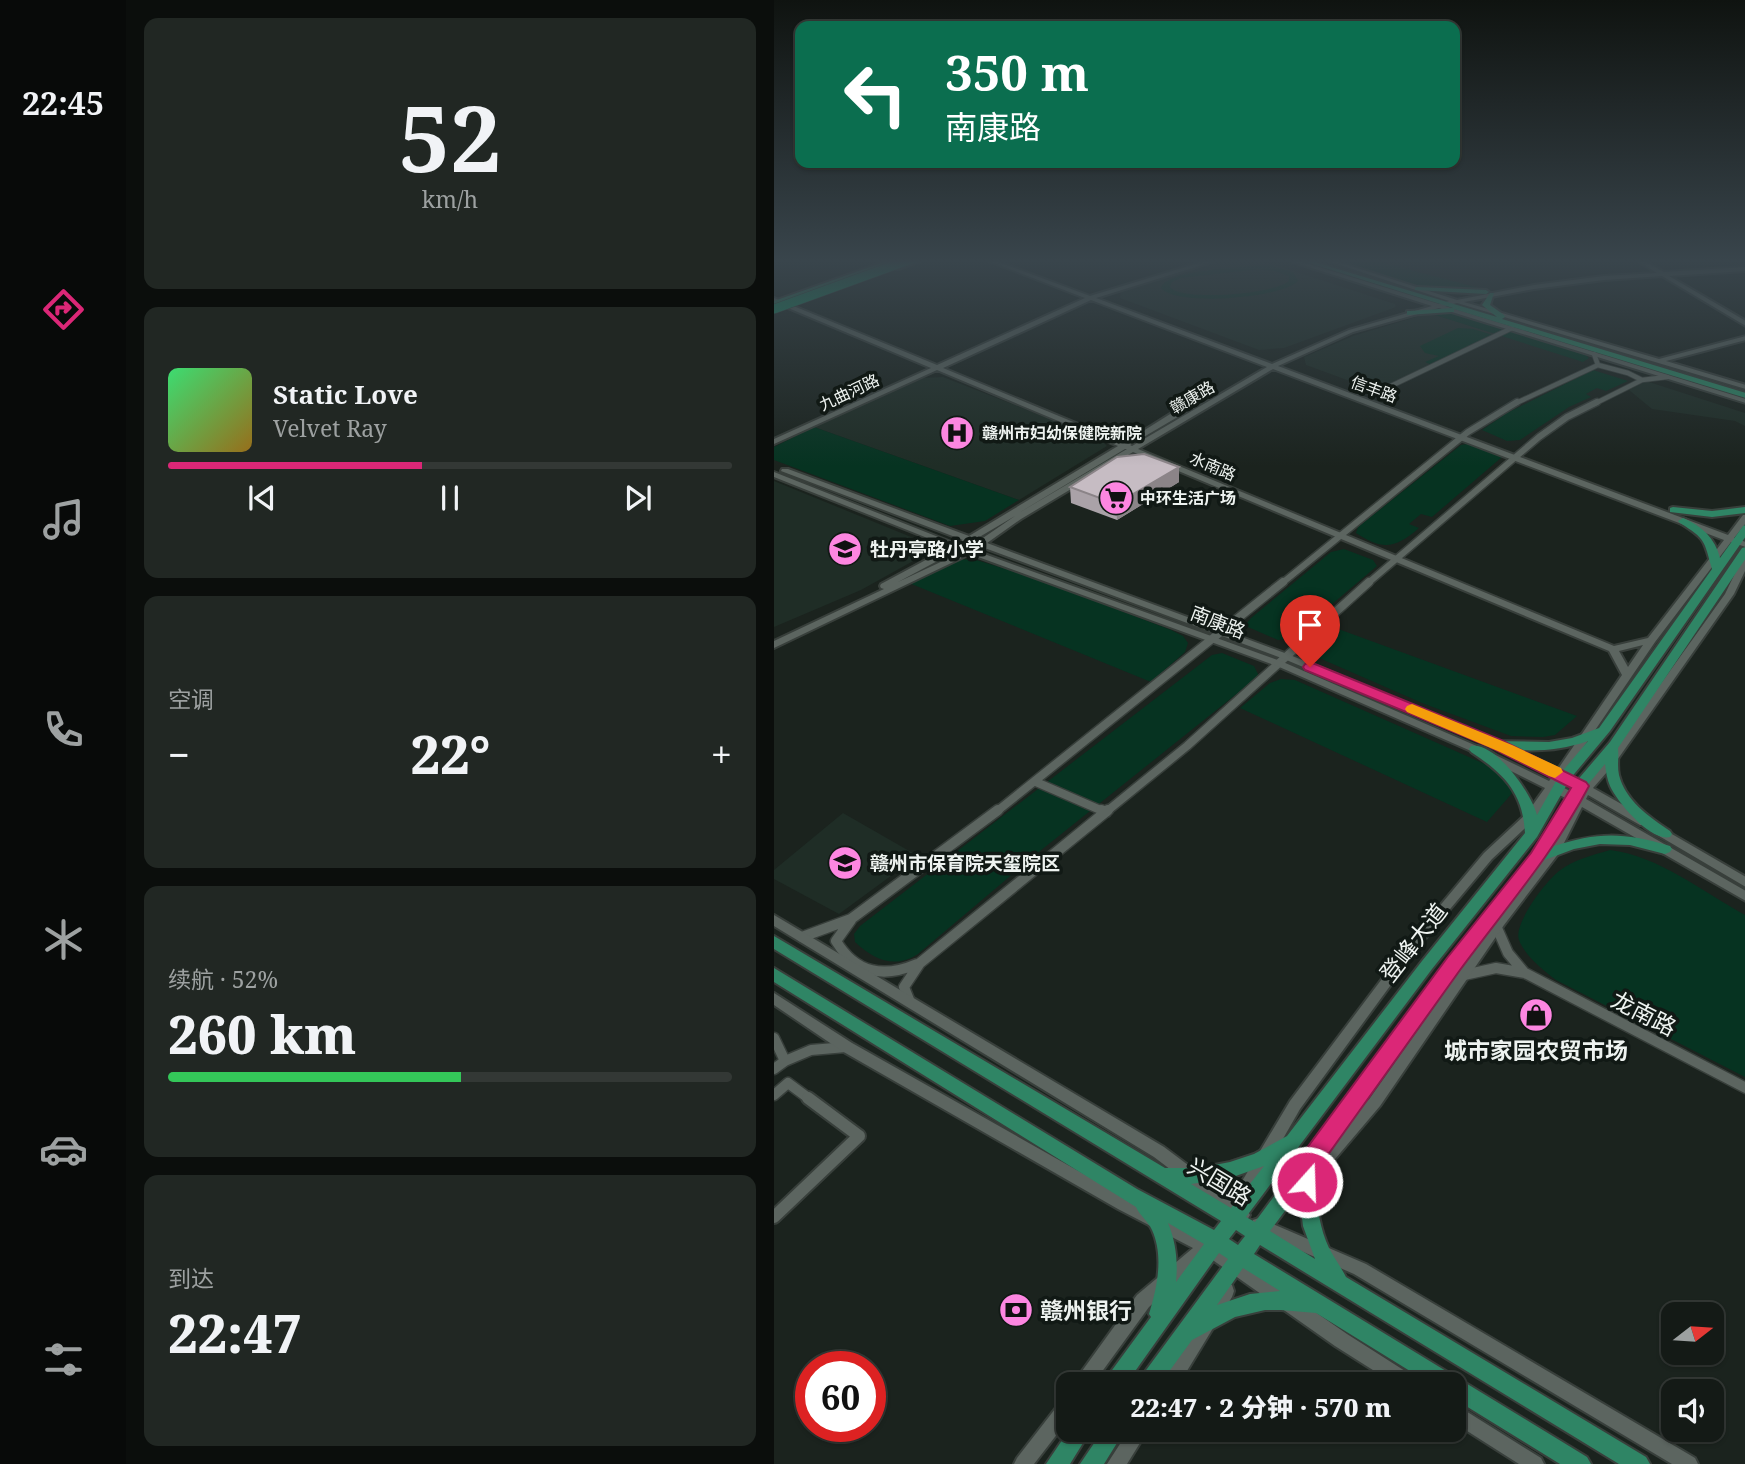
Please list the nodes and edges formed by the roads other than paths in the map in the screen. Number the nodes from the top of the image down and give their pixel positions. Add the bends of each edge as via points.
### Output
1 (841, 329) edge
2 (1021, 329) edge
3 (1184, 329) edge
4 (1357, 329) edge
5 (1509, 329) edge
6 (1516, 329) edge
7 (1526, 329) edge
8 (1540, 329) edge
9 (1553, 329) edge
10 (1745, 338) edge
11 (1594, 354) junction
12 (1660, 361) junction
13 (1272, 363) junction
14 (1598, 365) junction
15 (934, 368) junction
16 (1667, 377) junction
17 (1641, 380) junction
18 (1745, 394) edge
19 (1370, 396) junction
20 (1466, 435) junction
21 (774, 442) edge
22 (1122, 445) junction
23 (1131, 448) junction
24 (1518, 455) junction
25 (774, 467) edge
26 (774, 474) edge
27 (1673, 510) junction
28 (1745, 510) edge
29 (1745, 517) edge
30 (1683, 521) junction
31 (1340, 536) junction
32 (1740, 538) edge
33 (968, 539) junction
34 (979, 544) junction
35 (957, 547) junction
36 (970, 551) junction
37 (1396, 558) junction
38 (1732, 566) edge
39 (1223, 631) junction
40 (774, 637) edge
41 (1213, 639) junction
42 (1651, 640) junction
43 (774, 645) edge
44 (1613, 649) junction
45 (1283, 661) junction
46 (1627, 674) junction
47 (1605, 728) junction
48 (1583, 739) junction
49 (1495, 744) junction
50 (1614, 745) junction
51 (1475, 749) junction
52 (1611, 761) junction
53 (1036, 782) junction
54 (1558, 782) junction
55 (1580, 793) junction
56 (1106, 812) junction
57 (1531, 816) junction
58 (1665, 834) junction
59 (1532, 835) junction
60 (1665, 849) junction
61 (1555, 850) junction
62 (1538, 857) junction
63 (1745, 883) edge
64 (1745, 897) edge
65 (851, 919) junction
66 (774, 920) edge
67 (1497, 928) junction
68 (802, 937) junction
69 (774, 942) edge
70 (920, 963) junction
71 (1525, 973) junction
72 (774, 974) edge
73 (1464, 975) junction
74 (774, 998) edge
75 (910, 1002) junction
76 (774, 1038) edge
77 (847, 1047) junction
78 (785, 1060) junction
79 (774, 1069) edge
80 (1745, 1087) edge
81 (774, 1095) edge
82 (1299, 1134) junction
83 (1265, 1157) junction
84 (1308, 1173) junction
85 (1163, 1176) junction
86 (1190, 1177) junction
87 (1131, 1195) junction
88 (1234, 1214) junction
89 (774, 1217) edge
90 (1157, 1221) junction
91 (1262, 1231) junction
92 (1211, 1244) junction
93 (1322, 1254) junction
94 (1240, 1262) junction
95 (1167, 1281) junction
96 (1340, 1283) junction
97 (1286, 1300) junction
98 (1324, 1308) junction
99 (1210, 1318) junction
100 (1150, 1334) junction
101 (1179, 1341) junction
102 (1092, 1372) edge
103 (1123, 1372) edge
104 (1157, 1372) edge
105 (1176, 1372) edge
106 (1391, 1372) edge
107 (1430, 1372) edge
108 (1466, 1394) edge
109 (1466, 1420) edge
110 (1056, 1421) edge
111 (1073, 1442) edge
112 (1107, 1442) edge
113 (1131, 1442) edge
114 (1023, 1464) edge
115 (1057, 1464) edge
116 (1091, 1464) edge
117 (1116, 1464) edge
118 (1535, 1464) edge
119 (1580, 1464) edge
120 (1639, 1464) edge
121 (1689, 1464) edge

1 - 15 street, 水南路
2 - 15 street, 九曲河路
3 - 13 street, 信丰路
4 - 13 street, 赣康路
5 - 19 street
6 - 11 street
7 - 18 main road
8 - 18 main road
9 - 12 street
10 - 12 street
11 - 14 street
11 - 16 street
12 - 18 street
13 - 19 street, 信丰路
13 - 20 street, 信丰路
13 - 22 street, 赣康路
13 - 23 street, 赣康路
14 - 17 street
14 - 20 street via 1528,395
15 - 21 street, 九曲河路
15 - 22 street, 水南路
16 - 17 street
16 - 18 street
17 - 24 street via 1567,417
19 - 20 street, 信丰路
20 - 24 street, 信丰路
20 - 31 street
22 - 23 street, 水南路
22 - 33 street, 赣康路
23 - 31 street, 水南路
23 - 34 street, 赣康路
24 - 27 street, 信丰路
24 - 30 street, 信丰路
24 - 37 street
25 - 33 street, 南康路
26 - 35 street, 南康路
27 - 28 main road via 1711,514
27 - 32 street, 信丰路
29 - 32 street
30 - 32 street, 信丰路
30 - 38 main road via 1706,536
31 - 37 street, 水南路
31 - 39 street
32 - 38 main road, 登峰大道
32 - 38 street
33 - 34 street, 南康路
33 - 35 street, 赣康路
34 - 36 street, 赣康路
34 - 39 street, 南康路
35 - 36 street, 南康路
35 - 40 street, 赣康路
36 - 41 street, 南康路
36 - 43 street, 赣康路
37 - 44 street, 水南路
37 - 45 street
38 - 42 street
38 - 47 main road, 登峰大道
38 - 50 main road, 登峰大道
38 - 52 street via 1730,594
39 - 41 street
39 - 45 street, 南康路
41 - 45 street, 南康路
41 - 53 street
42 - 44 street
42 - 46 street
44 - 46 street
45 - 49 street, 南康路
45 - 51 street, 南康路
45 - 56 street
46 - 48 street
47 - 48 main road
47 - 54 main road, 登峰大道
48 - 49 main road via 1544,747
48 - 54 street
49 - 54 street, 南康路
50 - 52 main road
50 - 55 main road, 登峰大道
51 - 54 street, 南康路
51 - 57 main road via 1512,778
52 - 55 street
52 - 58 main road via 1623,797
53 - 56 street
53 - 65 street
54 - 55 street, 南康路
54 - 57 street
54 - 59 main road, 登峰大道
55 - 58 street, 南康路
55 - 60 street, 南康路
55 - 61 street
55 - 62 main road, 登峰大道
56 - 70 street
57 - 59 main road
57 - 83 street via 1488,856 1416,942 1296,1105
58 - 63 street, 南康路
59 - 82 main road, 登峰大道
60 - 61 main road via 1606,839
60 - 64 street, 南康路
61 - 62 main road
61 - 67 street
62 - 84 main road, 登峰大道 via 1454,964
65 - 68 street
65 - 70 street via 836,941 857,962 880,974 898,973
66 - 68 street
67 - 71 street via 1508,953
67 - 73 street
68 - 75 street
69 - 85 main road, 兴国路
70 - 75 street via 904,987
71 - 73 street via 1496,968
71 - 80 street, 龙南路
72 - 87 main road
73 - 84 street via 1375,1102
74 - 77 street
75 - 86 street via 1159,1152
76 - 78 street
77 - 78 street via 811,1050
77 - 90 street
78 - 79 street
81 - 89 street via 787,1083 859,1136
82 - 83 main road
82 - 88 main road, 登峰大道
83 - 86 main road via 1226,1172
83 - 88 street
84 - 91 street
84 - 93 main road via 1310,1218
85 - 86 main road
85 - 88 main road, 兴国路
86 - 88 street
87 - 90 main road
87 - 92 main road
88 - 91 main road, 兴国路
88 - 92 main road, 登峰大道
90 - 92 street
90 - 95 main road via 1167,1252
91 - 93 street
91 - 94 street
91 - 96 main road, 兴国路
92 - 94 main road
92 - 95 street
92 - 100 main road, 登峰大道
93 - 96 main road
93 - 121 street via 1360,1269
94 - 97 street
94 - 98 main road
94 - 99 street
94 - 101 main road
95 - 100 main road
95 - 102 street via 1143,1300
96 - 120 main road, 兴国路
97 - 98 main road
97 - 99 main road via 1243,1305
97 - 106 street
98 - 107 main road
99 - 101 main road
99 - 105 street
100 - 103 main road, 登峰大道
101 - 104 main road
108 - 119 main road
109 - 118 street
110 - 114 street
111 - 115 main road
112 - 116 main road
113 - 117 street

